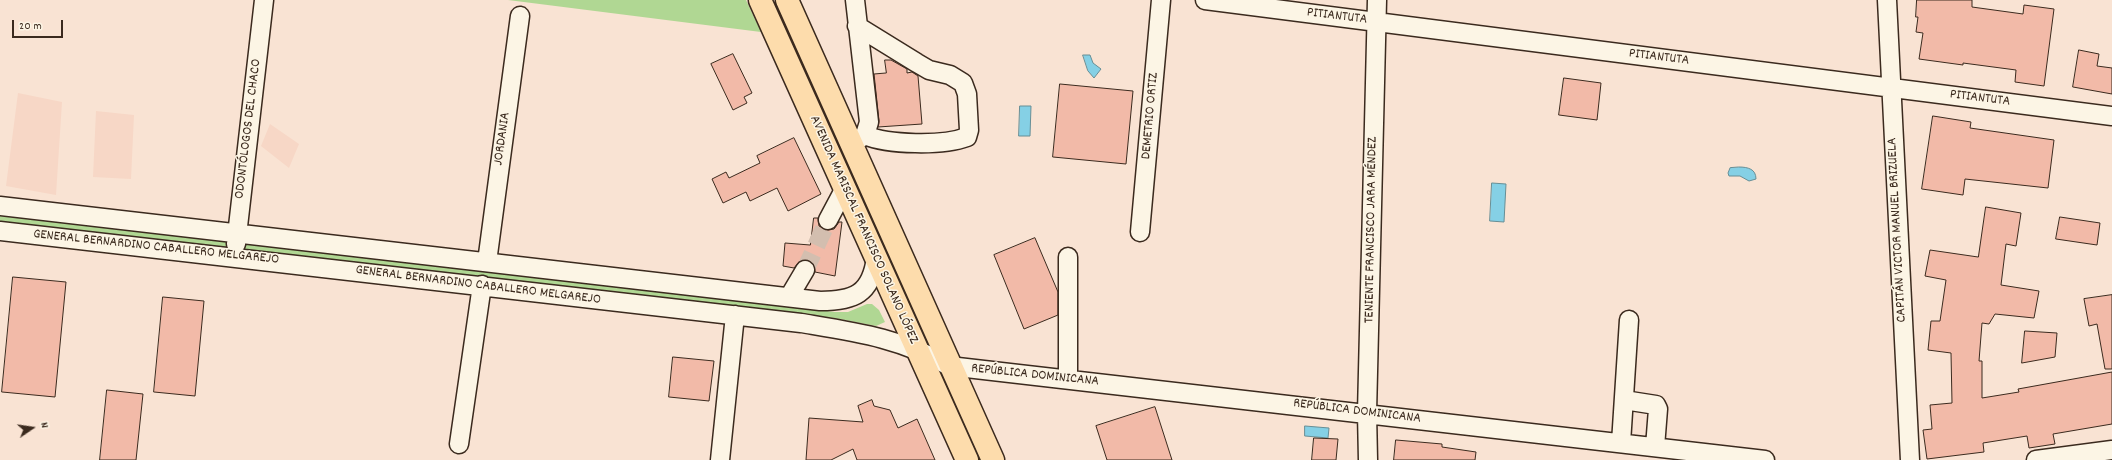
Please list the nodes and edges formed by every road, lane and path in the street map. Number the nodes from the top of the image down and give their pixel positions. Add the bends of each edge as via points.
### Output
1 (264, 0) edge
2 (760, 0) edge
3 (780, 0) edge
4 (787, 0) edge
5 (855, 0) edge
6 (1161, 0) edge
7 (1205, 0) edge
8 (1377, 0) edge
9 (1888, 0) edge
10 (520, 16) dead end
11 (1377, 22) junction
12 (857, 26) junction
13 (773, 29) junction
14 (1891, 87) junction
15 (2112, 116) edge
16 (858, 140) junction
17 (845, 188) junction
18 (0, 206) edge
19 (828, 220) tunnel mouth
20 (0, 231) edge
21 (238, 232) junction
22 (1140, 232) dead end
23 (234, 257) junction
24 (1068, 257) dead end
25 (876, 258) junction
26 (487, 262) junction
27 (805, 270) tunnel mouth
28 (482, 285) junction
29 (688, 285) junction
30 (789, 297) junction
31 (686, 311) junction
32 (735, 315) junction
33 (1629, 320) dead end
34 (916, 349) junction
35 (949, 366) junction
36 (1068, 379) junction
37 (1624, 400) junction
38 (1367, 413) junction
39 (1621, 443) junction
40 (459, 444) dead end
41 (1655, 447) junction
42 (2112, 450) edge
43 (720, 460) edge
44 (967, 460) edge
45 (993, 460) edge
46 (1368, 460) edge
47 (1765, 460) edge
48 (1910, 460) edge
49 (2036, 460) edge

1 - 21 street, ODONTÓLOGOS DEL CHACO
2 - 13 highway, AVENIDA MARISCAL FRANCISCO SOLANO LÓPEZ
3 - 13 highway
4 - 16 highway, AVENIDA MARISCAL FRANCISCO SOLANO LÓPEZ
5 - 12 street
6 - 22 street, DEMETRIO ORTIZ
7 - 11 street, PITIANTUTA
8 - 11 street, TENIENTE FRANCISCO JARA MÉNDEZ
9 - 14 street, CAPITÁN VICTOR MANUEL BRIZUELA
10 - 26 street, JORDANIA
11 - 14 street, PITIANTUTA
11 - 38 street, TENIENTE FRANCISCO JARA MÉNDEZ
12 - 16 street via 869,122
12 - 16 street via 923,67 950,75 963,84 967,94 969,130 967,137 956,141
13 - 17 highway, AVENIDA MARISCAL FRANCISCO SOLANO LÓPEZ
14 - 15 street, PITIANTUTA
14 - 48 street, CAPITÁN VICTOR MANUEL BRIZUELA
16 - 35 highway, AVENIDA MARISCAL FRANCISCO SOLANO LÓPEZ
17 - 19 street
17 - 25 highway, AVENIDA MARISCAL FRANCISCO SOLANO LÓPEZ
18 - 21 street, GENERAL BERNARDINO CABALLERO MELGAREJO
20 - 23 street, GENERAL BERNARDINO CABALLERO MELGAREJO
21 - 23 street, ODONTÓLOGOS DEL CHACO
21 - 26 street, GENERAL BERNARDINO CABALLERO MELGAREJO
23 - 28 street, GENERAL BERNARDINO CABALLERO MELGAREJO
24 - 36 street
25 - 30 street, GENERAL BERNARDINO CABALLERO MELGAREJO via 873,275 866,287 852,298 820,301
25 - 34 highway, AVENIDA MARISCAL FRANCISCO SOLANO LÓPEZ
26 - 29 street, GENERAL BERNARDINO CABALLERO MELGAREJO
27 - 30 street
28 - 31 street, GENERAL BERNARDINO CABALLERO MELGAREJO
28 - 40 street
29 - 30 street, GENERAL BERNARDINO CABALLERO MELGAREJO
29 - 31 street
31 - 32 street, GENERAL BERNARDINO CABALLERO MELGAREJO
32 - 34 street, GENERAL BERNARDINO CABALLERO MELGAREJO via 862,333 887,338
32 - 43 street
33 - 37 street
34 - 35 street, GENERAL BERNARDINO CABALLERO MELGAREJO
34 - 44 highway, AVENIDA MARISCAL FRANCISCO SOLANO LÓPEZ
35 - 36 street, REPÚBLICA DOMINICANA
35 - 45 highway, AVENIDA MARISCAL FRANCISCO SOLANO LÓPEZ
36 - 38 street, REPÚBLICA DOMINICANA
37 - 39 street
37 - 41 street via 1656,405 1658,409
38 - 39 street, REPÚBLICA DOMINICANA
38 - 46 street, TENIENTE FRANCISCO JARA MÉNDEZ
39 - 41 street, REPÚBLICA DOMINICANA
41 - 47 street, REPÚBLICA DOMINICANA
42 - 49 street

